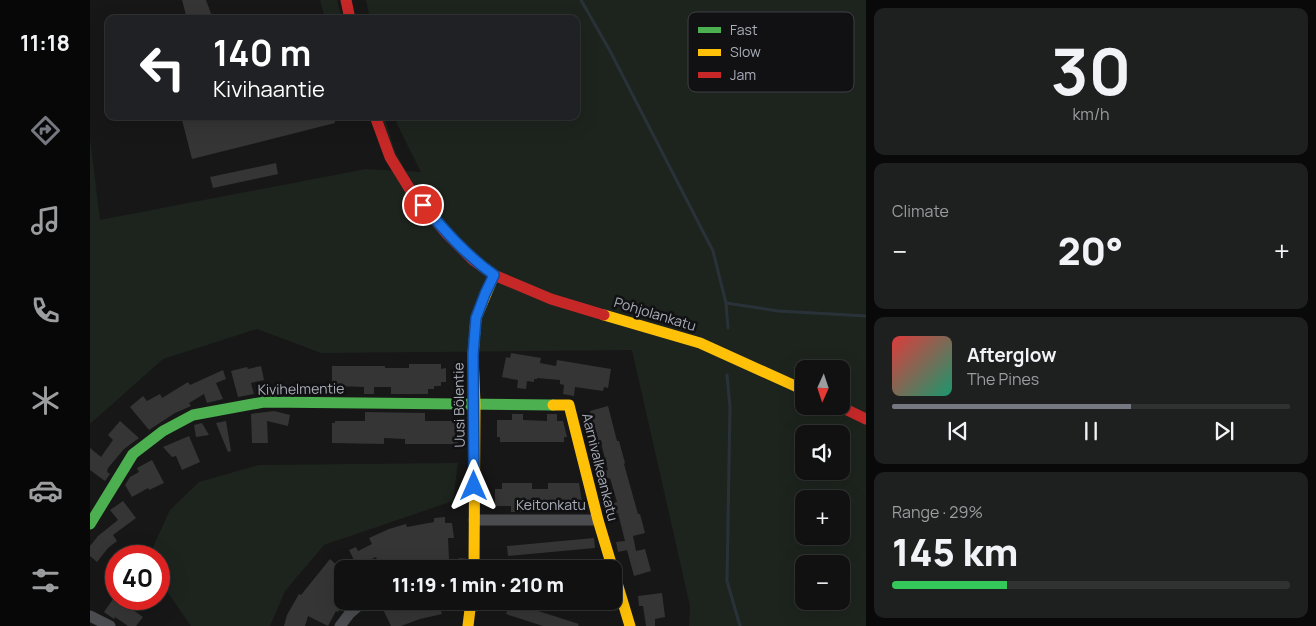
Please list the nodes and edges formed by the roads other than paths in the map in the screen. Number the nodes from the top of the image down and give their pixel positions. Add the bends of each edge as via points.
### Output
1 (346, 0) edge
2 (349, 15) edge
3 (376, 120) edge
4 (494, 275) junction
5 (795, 386) edge
6 (475, 404) junction
7 (850, 411) edge
8 (866, 419) edge
9 (474, 520) junction
10 (598, 520) junction
11 (90, 524) edge
12 (474, 560) edge
13 (354, 610) edge
14 (471, 610) edge
15 (90, 616) edge
16 (471, 625) edge
17 (110, 626) edge
18 (340, 626) edge
19 (630, 626) edge

1 - 2 street
3 - 4 street, Pohjolankatu via 390,157 411,191 473,260
4 - 5 street, Pohjolankatu via 551,299 700,343
4 - 6 street, Uusi Bölentie via 476,318 473,355
6 - 9 street, Uusi Bölentie
6 - 10 street, Aarnivalkeankatu via 569,405
6 - 11 street, Kivihelmentie via 264,402 193,415 163,431 133,454
7 - 8 street
9 - 10 street, Keitonkatu
9 - 12 street, Uusi Bölentie
10 - 19 street, Aarnivalkeankatu
13 - 18 street
14 - 16 street
15 - 17 street

